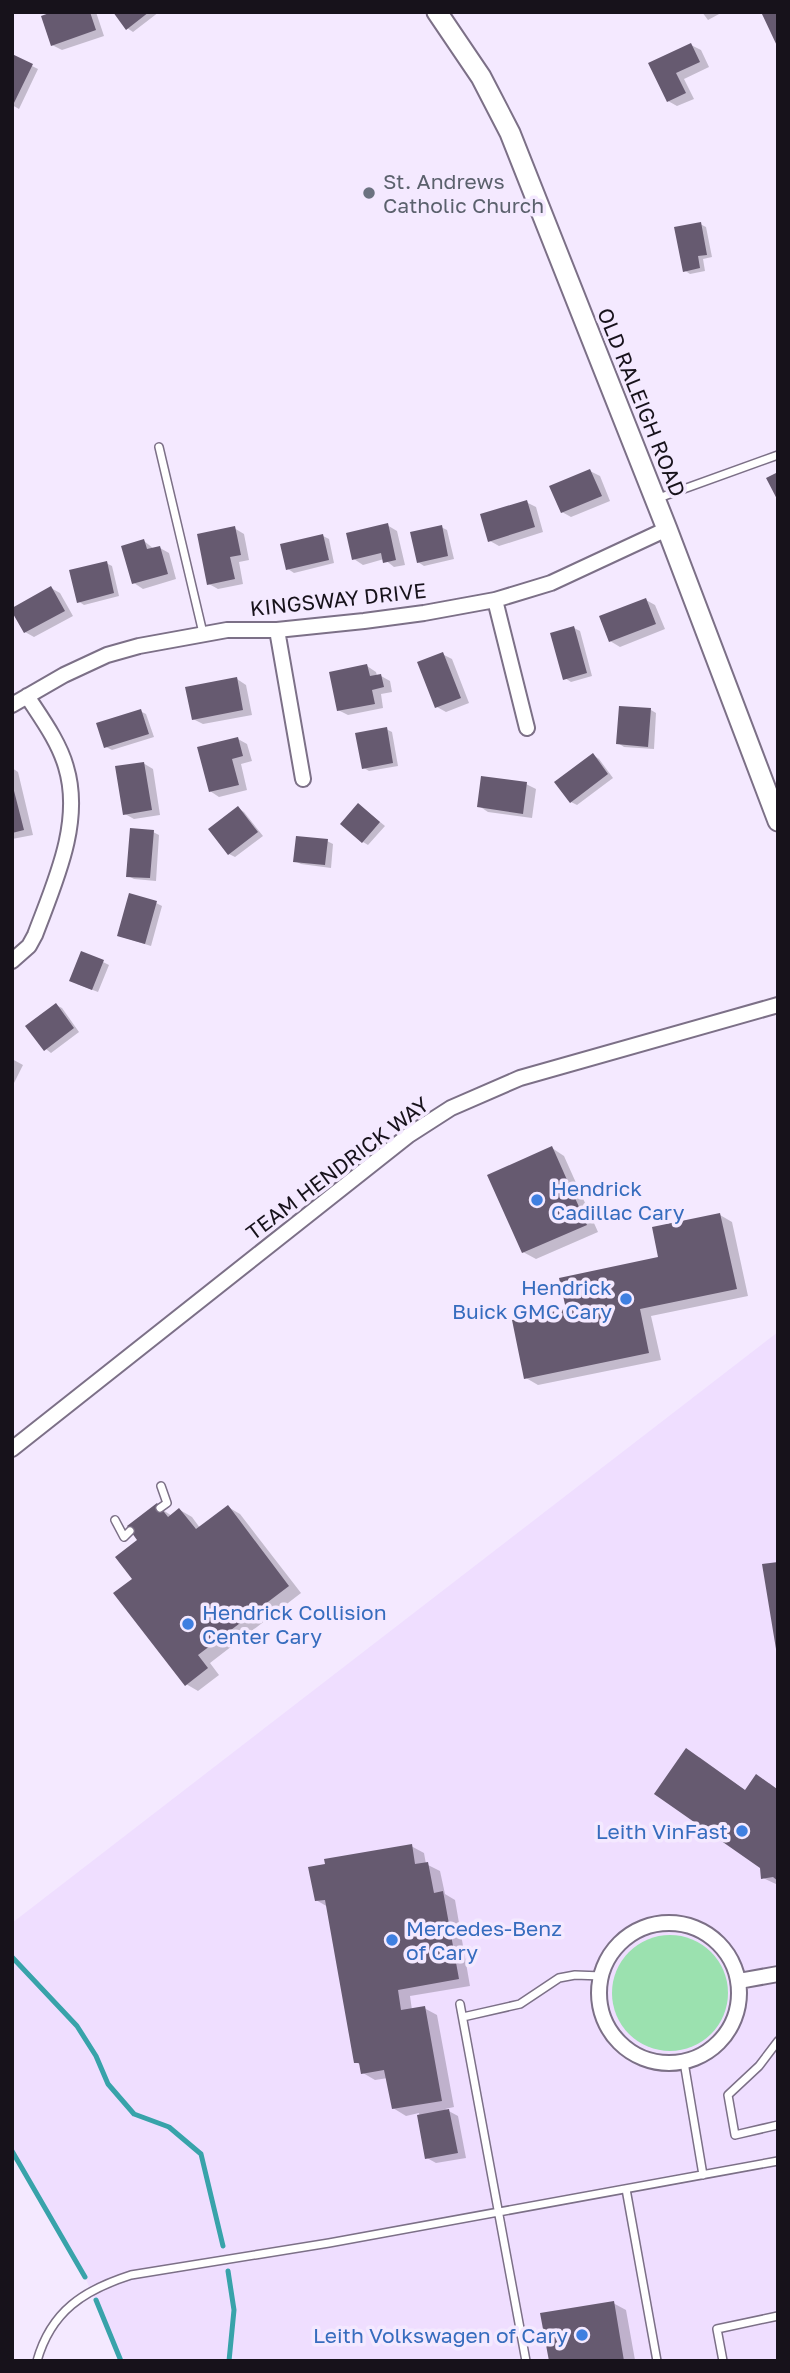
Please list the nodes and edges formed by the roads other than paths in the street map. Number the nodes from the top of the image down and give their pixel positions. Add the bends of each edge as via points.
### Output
1 (437, 12) edge
2 (159, 447) dead end
3 (778, 455) edge
4 (656, 499) junction
5 (667, 529) junction
6 (495, 600) junction
7 (277, 630) junction
8 (203, 633) junction
9 (27, 696) junction
10 (12, 705) edge
11 (527, 729) dead end
12 (303, 779) dead end
13 (778, 821) edge
14 (12, 961) edge
15 (778, 1005) edge
16 (12, 1449) edge
17 (161, 1486) dead end
18 (160, 1508) dead end
19 (115, 1520) dead end
20 (131, 1531) dead end
21 (778, 1974) edge
22 (601, 1976) junction
23 (738, 1981) junction
24 (460, 2004) dead end
25 (463, 2017) junction
26 (778, 2041) edge
27 (684, 2062) junction
28 (778, 2125) edge
29 (778, 2161) edge
30 (703, 2175) junction
31 (625, 2189) junction
32 (499, 2212) junction
33 (778, 2316) edge
34 (37, 2361) edge
35 (526, 2361) edge
36 (657, 2361) edge
37 (723, 2361) edge

1 - 4 street, OLD RALEIGH ROAD via 481,77 510,133
2 - 8 lane
3 - 4 lane
4 - 5 street, OLD RALEIGH ROAD
5 - 6 street, KINGSWAY DRIVE via 551,583
5 - 13 street, OLD RALEIGH ROAD
6 - 7 street, KINGSWAY DRIVE
6 - 11 street
7 - 8 street, KINGSWAY DRIVE
7 - 12 street
8 - 9 street, KINGSWAY DRIVE via 107,655
9 - 10 street, KINGSWAY DRIVE
9 - 14 street via 66,767 71,796 69,829 36,935
15 - 16 street, TEAM HENDRICK WAY via 520,1078 452,1108 410,1135
17 - 18 lane via 167,1503
19 - 20 lane via 124,1537
21 - 23 street
22 - 23 street via 613,1951 627,1936 665,1923 705,1932 732,1962
22 - 25 lane via 559,1978 520,2004
22 - 27 street via 601,2010 609,2030 623,2046 641,2058
23 - 27 street via 739,2003 733,2024 704,2055
24 - 25 lane
25 - 32 lane
26 - 28 lane via 729,2095 735,2134
27 - 30 lane
29 - 30 lane
30 - 31 lane
31 - 32 lane
31 - 36 lane
32 - 34 lane via 120,2278 81,2296 59,2315
32 - 35 lane
33 - 37 lane via 717,2329

